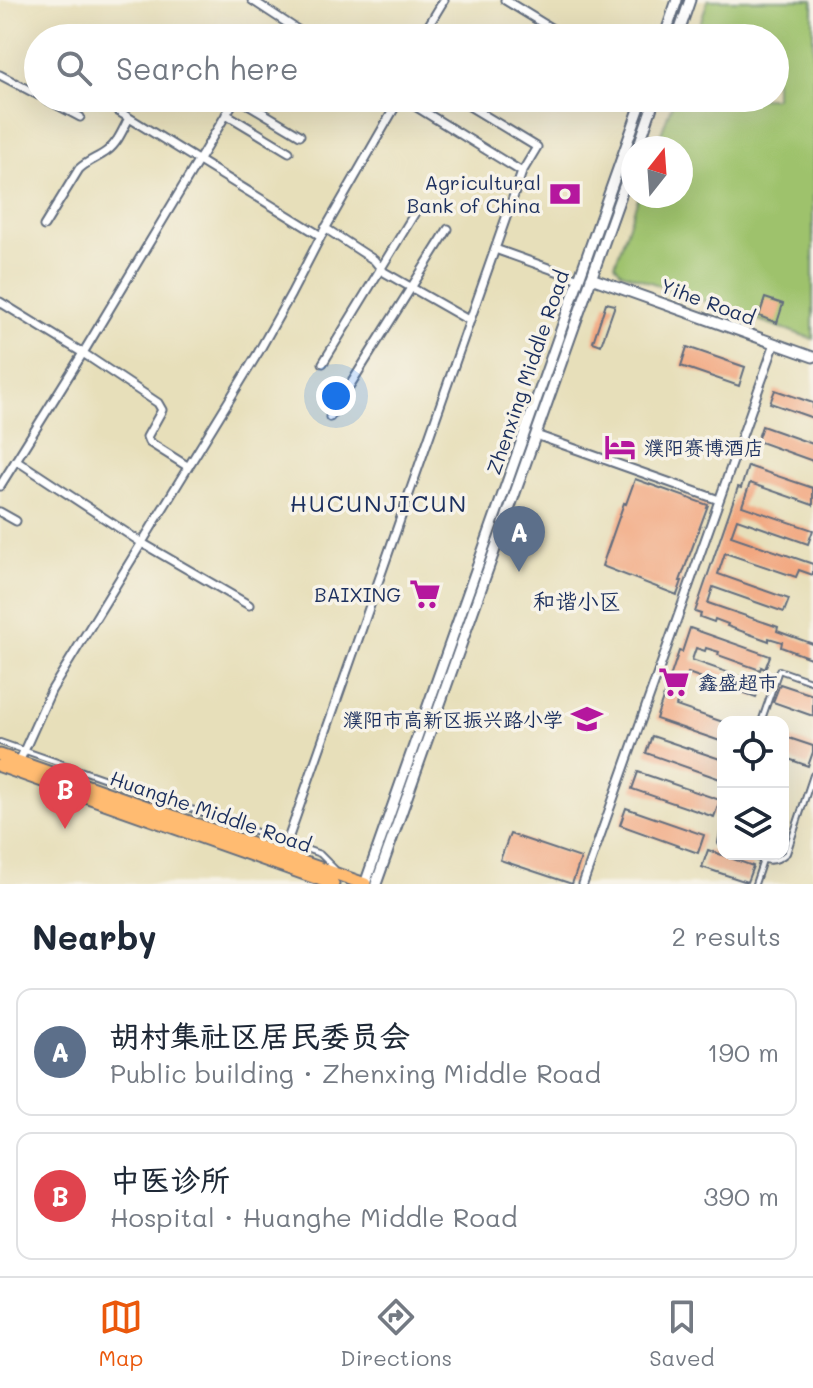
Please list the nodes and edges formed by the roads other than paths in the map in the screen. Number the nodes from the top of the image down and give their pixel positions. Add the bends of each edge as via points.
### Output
1 (252, 0) edge
2 (444, 0) edge
3 (505, 0) edge
4 (677, 0) edge
5 (690, 0) edge
6 (289, 24) edge
7 (429, 24) edge
8 (544, 24) edge
9 (669, 24) edge
10 (682, 24) edge
11 (0, 75) edge
12 (24, 88) edge
13 (71, 112) edge
14 (120, 112) edge
15 (261, 112) edge
16 (392, 112) edge
17 (423, 112) edge
18 (479, 112) edge
19 (638, 112) edge
20 (650, 112) edge
21 (226, 114) joint
22 (80, 117) dead end
23 (129, 118) junction
24 (300, 135) dead end
25 (642, 136) edge
26 (289, 152) dead end
27 (198, 160) junction
28 (522, 172) junction
29 (621, 194) edge
30 (416, 211) dead end
31 (44, 226) dead end
32 (448, 229) dead end
33 (323, 232) junction
34 (495, 249) junction
35 (381, 268) junction
36 (591, 278) junction
37 (579, 279) junction
38 (411, 288) junction
39 (0, 302) edge
40 (470, 321) junction
41 (775, 343) junction
42 (83, 353) junction
43 (813, 357) edge
44 (323, 363) dead end
45 (330, 417) dead end
46 (536, 435) junction
47 (16, 460) junction
48 (187, 466) junction
49 (0, 486) edge
50 (719, 500) junction
51 (0, 512) edge
52 (16, 521) dead end
53 (142, 543) junction
54 (249, 605) dead end
55 (813, 682) edge
56 (763, 716) edge
57 (0, 742) edge
58 (0, 755) edge
59 (21, 756) junction
60 (0, 766) edge
61 (813, 775) edge
62 (287, 842) junction
63 (789, 847) edge
64 (763, 860) joint
65 (777, 860) edge
66 (338, 880) edge
67 (365, 884) edge
68 (376, 884) edge
69 (583, 884) edge
70 (755, 884) edge

1 - 6 street
2 - 7 street
3 - 8 street
4 - 9 street
5 - 10 street
11 - 12 street
13 - 22 street
14 - 23 street
15 - 24 street
16 - 33 street
17 - 28 street
18 - 28 street via 537,147
19 - 37 street, Zhenxing Middle Road
20 - 25 street
21 - 26 street
21 - 27 street
23 - 27 street
23 - 31 street via 115,144 79,169
27 - 33 street
27 - 42 street
28 - 34 street
29 - 36 street, Zhenxing Middle Road
30 - 35 street
32 - 38 street
33 - 35 street
33 - 48 street via 258,353
34 - 37 street
34 - 40 street
35 - 38 street
35 - 44 street
36 - 41 street, Yihe Road
36 - 46 street, Zhenxing Middle Road
37 - 67 street, Zhenxing Middle Road
38 - 40 street
38 - 45 street
39 - 42 street
40 - 62 street
41 - 43 street, Yihe Road
41 - 50 street
42 - 47 street
42 - 48 street via 158,403 162,410 149,442
46 - 50 street
46 - 68 street, Zhenxing Middle Road
47 - 49 street
47 - 53 street
48 - 53 street
50 - 69 street
51 - 52 street
53 - 54 street
53 - 59 street via 51,691
55 - 56 lane via 779,670
57 - 59 lane
58 - 59 main road, Huanghe Middle Road
59 - 62 lane
59 - 66 main road, Huanghe Middle Road
60 - 66 main road, Huanghe Middle Road
61 - 63 lane
62 - 66 lane via 320,854
64 - 65 lane
64 - 70 lane
66 - 67 main road, Huanghe Middle Road

